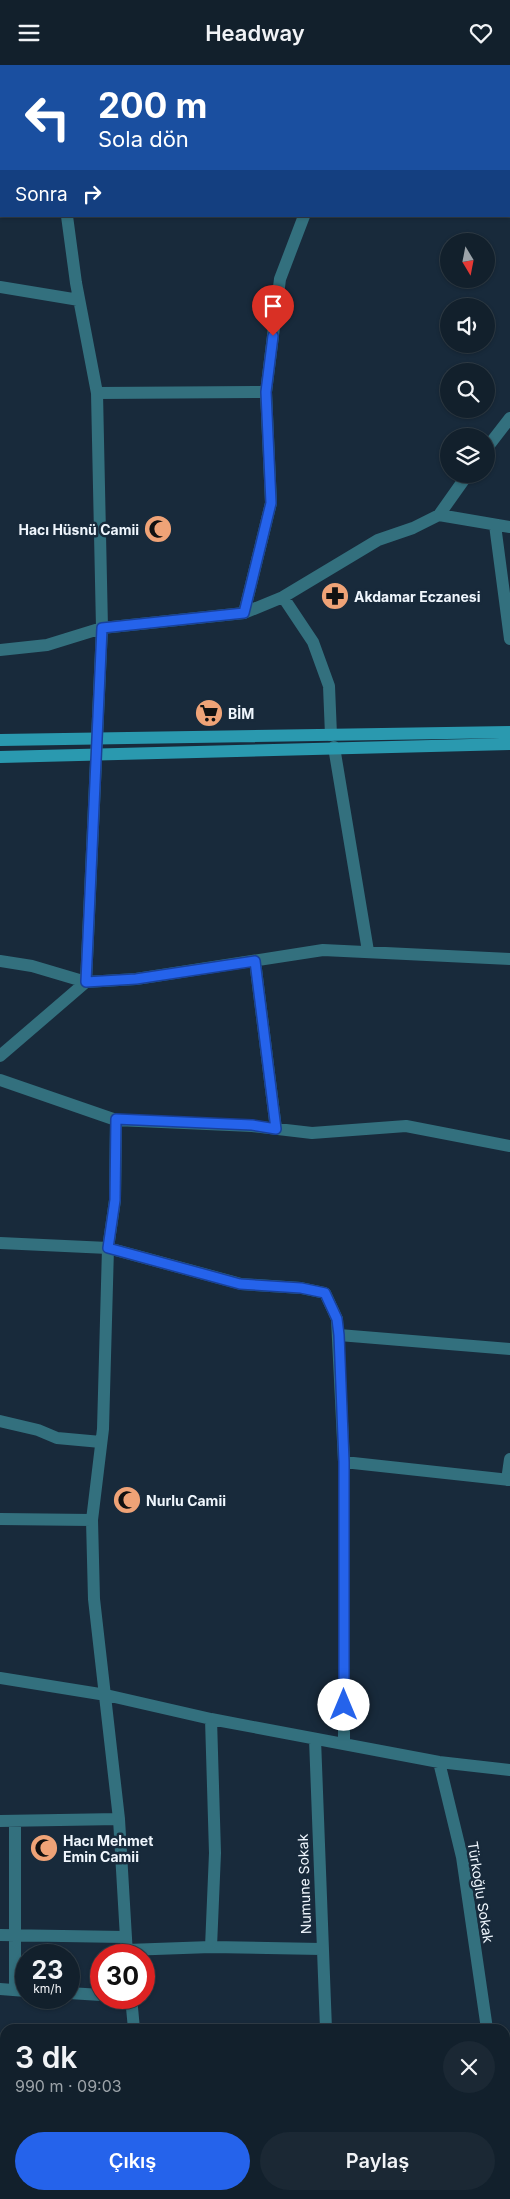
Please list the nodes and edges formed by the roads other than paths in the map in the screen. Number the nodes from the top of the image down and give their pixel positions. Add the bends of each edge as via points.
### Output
1 (67, 217) edge
2 (304, 217) edge
3 (0, 287) edge
4 (79, 300) junction
5 (266, 392) junction
6 (97, 393) junction
7 (510, 417) edge
8 (495, 437) edge
9 (462, 483) edge
10 (439, 515) junction
11 (495, 525) junction
12 (510, 527) edge
13 (283, 597) junction
14 (244, 613) junction
15 (102, 628) junction
16 (510, 639) edge
17 (0, 650) edge
18 (510, 732) edge
19 (0, 739) edge
20 (97, 739) junction
21 (333, 741) junction
22 (510, 744) edge
23 (97, 754) junction
24 (0, 757) edge
25 (368, 951) junction
26 (510, 959) edge
27 (0, 961) edge
28 (255, 961) junction
29 (86, 982) junction
30 (0, 1056) edge
31 (0, 1080) edge
32 (116, 1119) junction
33 (276, 1129) junction
34 (510, 1147) edge
35 (0, 1243) edge
36 (108, 1248) junction
37 (339, 1335) junction
38 (510, 1349) edge
39 (0, 1421) edge
40 (102, 1442) junction
41 (510, 1459) edge
42 (344, 1462) junction
43 (509, 1480) edge
44 (0, 1519) edge
45 (92, 1520) junction
46 (0, 1678) edge
47 (106, 1695) junction
48 (211, 1719) junction
49 (315, 1739) junction
50 (344, 1742) junction
51 (439, 1762) junction
52 (510, 1770) edge
53 (119, 1819) junction
54 (0, 1821) edge
55 (15, 1821) junction
56 (0, 1935) edge
57 (15, 1935) junction
58 (125, 1937) junction
59 (16, 1944) edge
60 (126, 1944) edge
61 (212, 1947) junction
62 (321, 1949) junction
63 (155, 1950) edge
64 (0, 1989) edge
65 (15, 1990) edge
66 (132, 2009) edge
67 (134, 2024) edge
68 (326, 2024) edge
69 (486, 2024) edge

1 - 4 street
2 - 5 street via 280,279
3 - 4 street
4 - 6 street
5 - 6 street
5 - 14 street via 271,503
6 - 15 street
7 - 8 street
9 - 10 street
10 - 11 street
10 - 13 street via 378,540
11 - 12 street
11 - 16 street
13 - 14 street
13 - 21 street via 313,642 329,686
14 - 15 street
15 - 17 street via 47,645
15 - 20 street
18 - 21 street
19 - 20 street
20 - 21 street
20 - 23 street
21 - 22 street
21 - 23 street
21 - 25 street
23 - 24 street
23 - 29 street
25 - 26 street
25 - 28 street via 324,950
27 - 29 street via 32,966
28 - 29 street via 136,979
28 - 33 street
29 - 30 street
31 - 32 street
32 - 33 street
32 - 36 street via 115,1200
33 - 34 street via 312,1133 406,1127
35 - 36 street
36 - 37 street via 240,1284 325,1293 337,1319
36 - 40 street
37 - 38 street
37 - 42 street
39 - 40 street via 57,1438
40 - 45 street
41 - 43 street
42 - 43 street
42 - 50 street
44 - 45 street
45 - 47 street via 94,1599
46 - 47 street
47 - 48 street
47 - 53 street
48 - 49 street
48 - 61 street via 215,1853
49 - 50 street
49 - 62 street, Numune Sokak
50 - 51 street
51 - 52 street
51 - 69 street, Türkoğlu Sokak via 462,1857
53 - 55 street
53 - 58 street
54 - 55 street
55 - 57 street
56 - 57 street
57 - 58 street
57 - 59 street
58 - 60 street
61 - 62 street
61 - 63 street
62 - 68 street, Numune Sokak
64 - 65 street
66 - 67 street

